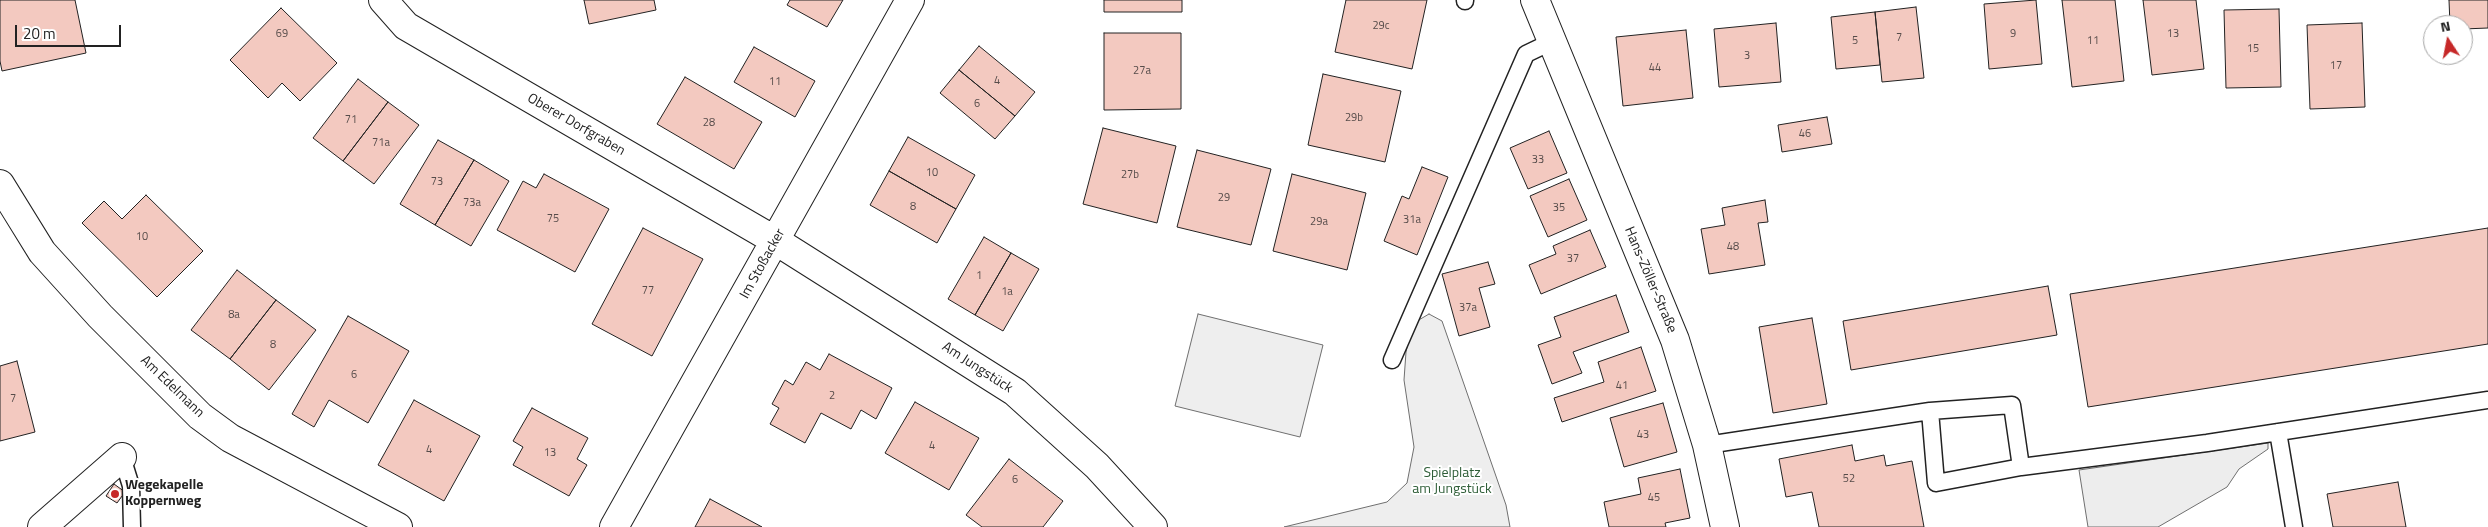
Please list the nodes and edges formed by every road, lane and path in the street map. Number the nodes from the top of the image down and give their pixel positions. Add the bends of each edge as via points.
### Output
1 (383, 0) edge
2 (910, 0) edge
3 (1539, 0) edge
4 (1551, 42) junction
5 (0, 184) edge
6 (776, 241) junction
7 (1392, 360) dead end
8 (2488, 400) edge
9 (1930, 410) junction
10 (2278, 432) junction
11 (1707, 446) junction
12 (122, 457) joint
13 (2021, 467) junction
14 (42, 527) edge
15 (132, 527) edge
16 (398, 527) edge
17 (614, 527) edge
18 (1153, 527) edge
19 (1725, 527) edge
20 (2294, 527) edge

1 - 6 street, Oberer Dorfgraben via 406,26
2 - 6 street, Im Stoßacker
3 - 4 street, Hans-Zöller-Straße
4 - 7 lane via 1526,54
4 - 11 street, Hans-Zöller-Straße via 1675,340
5 - 16 street, Am Edelmann via 42,252 100,316 200,416 230,438
6 - 17 street, Im Stoßacker
6 - 18 street, Am Jungstück via 1015,392 1097,466
8 - 10 lane
9 - 11 lane
9 - 13 lane via 2012,406
9 - 13 lane via 1936,483
10 - 13 lane
10 - 20 lane
11 - 19 street, Hans-Zöller-Straße
12 - 14 street
12 - 15 lane via 131,486

